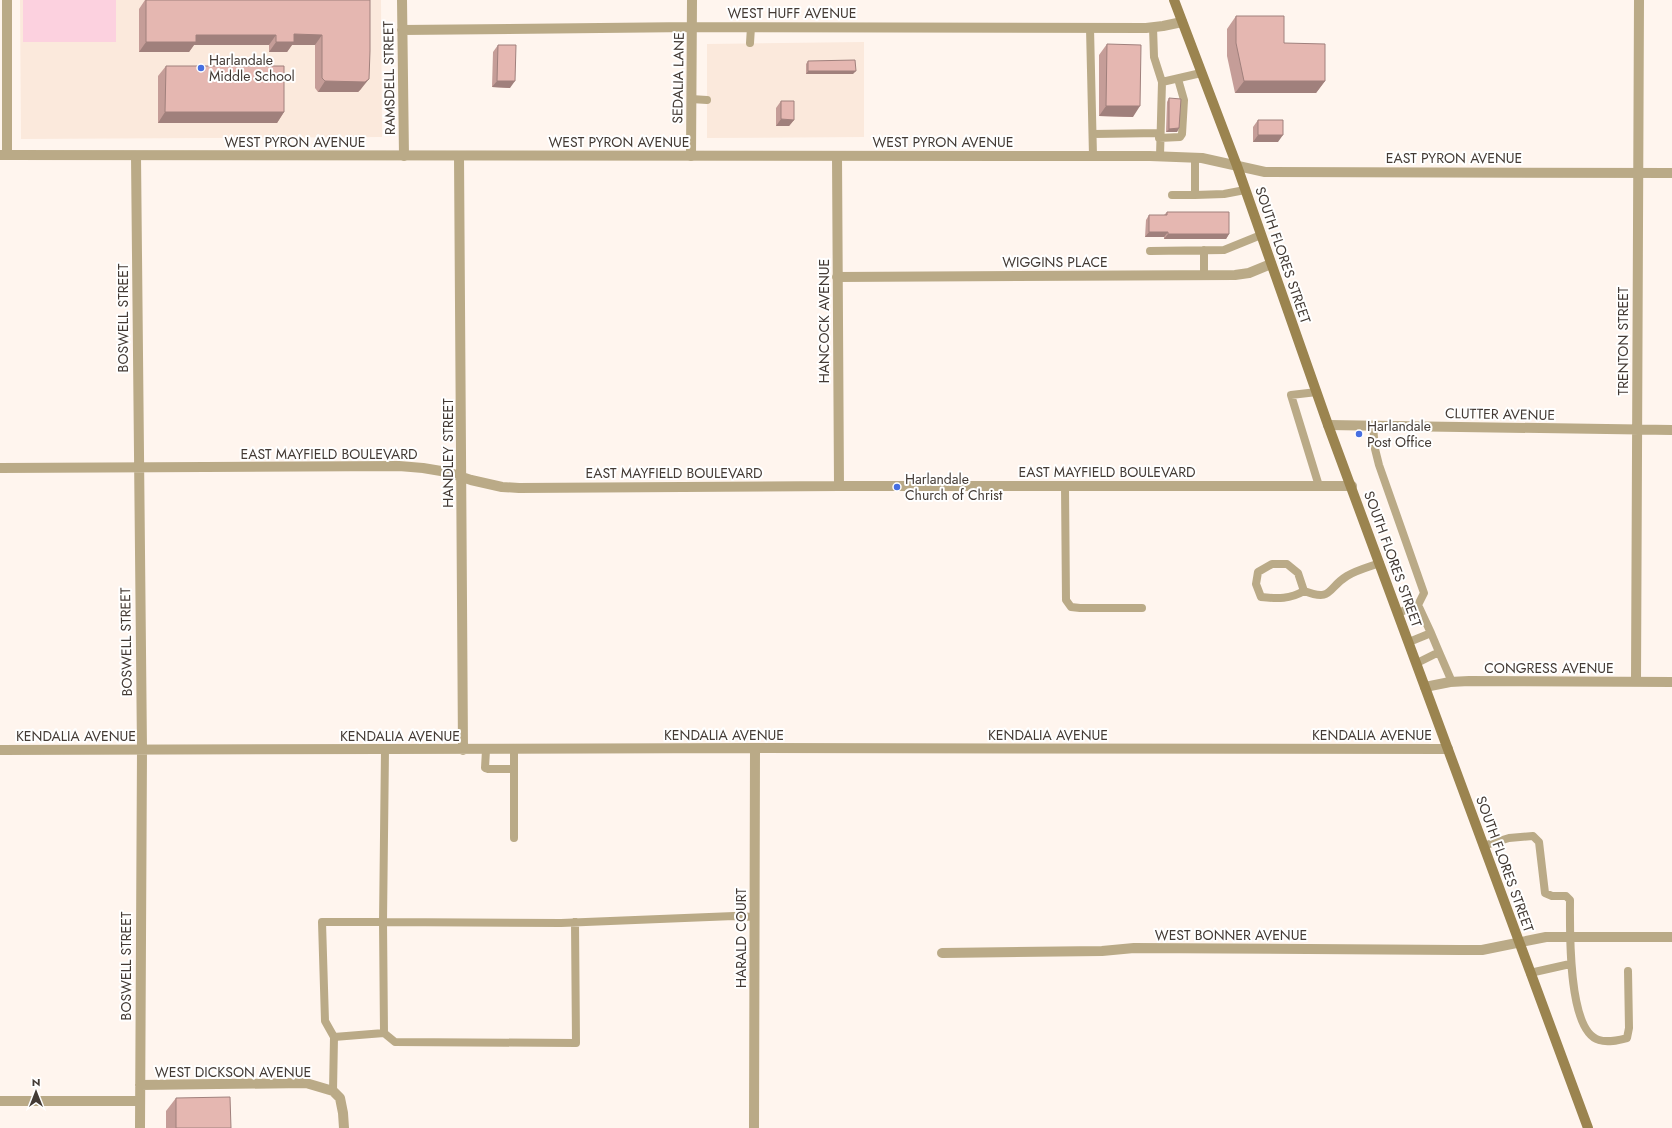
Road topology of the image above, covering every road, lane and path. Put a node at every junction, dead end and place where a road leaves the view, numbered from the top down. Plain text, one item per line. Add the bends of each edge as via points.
1 (7, 0) edge
2 (402, 0) edge
3 (692, 0) edge
4 (1174, 0) edge
5 (1639, 0) edge
6 (1182, 22) junction
7 (692, 27) junction
8 (751, 27) junction
9 (1153, 27) junction
10 (1090, 28) junction
11 (402, 30) junction
12 (750, 43) dead end
13 (1201, 73) junction
14 (1178, 79) junction
15 (1162, 82) junction
16 (691, 100) junction
17 (707, 100) dead end
18 (1092, 134) junction
19 (1160, 135) junction
20 (4, 156) edge
21 (136, 156) junction
22 (404, 156) junction
23 (459, 156) junction
24 (690, 156) junction
25 (837, 156) junction
26 (1093, 156) junction
27 (1160, 156) junction
28 (1195, 158) junction
29 (1237, 166) junction
30 (1638, 173) junction
31 (1672, 173) edge
32 (1245, 190) junction
33 (1172, 195) dead end
34 (1195, 195) junction
35 (1261, 235) junction
36 (1150, 250) dead end
37 (1204, 250) junction
38 (1271, 264) junction
39 (1204, 276) junction
40 (837, 277) junction
41 (1317, 392) junction
42 (1328, 425) junction
43 (1373, 426) junction
44 (1636, 430) junction
45 (1672, 430) edge
46 (0, 468) edge
47 (138, 468) junction
48 (463, 478) junction
49 (839, 486) junction
50 (1065, 486) junction
51 (1319, 486) junction
52 (1352, 486) junction
53 (1380, 563) junction
54 (1304, 591) junction
55 (1418, 604) junction
56 (1142, 608) dead end
57 (1398, 613) junction
58 (1431, 633) junction
59 (1409, 642) junction
60 (1439, 652) junction
61 (1417, 663) junction
62 (1452, 682) junction
63 (1636, 682) junction
64 (1672, 682) edge
65 (1426, 687) junction
66 (755, 748) junction
67 (1448, 749) junction
68 (0, 750) edge
69 (142, 750) junction
70 (385, 750) junction
71 (463, 750) junction
72 (486, 750) junction
73 (514, 750) junction
74 (514, 769) junction
75 (514, 838) dead end
76 (1483, 846) junction
77 (755, 917) junction
78 (383, 922) junction
79 (575, 922) junction
80 (1570, 937) junction
81 (1672, 937) edge
82 (1519, 942) junction
83 (942, 953) dead end
84 (1570, 964) junction
85 (1628, 970) dead end
86 (1530, 973) junction
87 (384, 1034) junction
88 (334, 1037) junction
89 (140, 1085) junction
90 (333, 1091) junction
91 (0, 1100) edge
92 (140, 1101) junction
93 (140, 1128) edge
94 (344, 1128) edge
95 (754, 1128) edge
96 (1588, 1128) edge

1 - 20 street
2 - 11 street, RAMSDELL STREET
3 - 7 street, SEDALIA LANE
4 - 6 main road, SOUTH FLORES STREET
5 - 30 street, TRENTON STREET
6 - 9 street, WEST HUFF AVENUE
6 - 13 main road, SOUTH FLORES STREET
7 - 8 street, WEST HUFF AVENUE
7 - 11 street, WEST HUFF AVENUE
7 - 16 street, SEDALIA LANE
8 - 10 street, WEST HUFF AVENUE
8 - 12 lane
9 - 10 street, WEST HUFF AVENUE
9 - 15 lane via 1154,57
10 - 18 lane
11 - 22 street, RAMSDELL STREET
13 - 14 lane
13 - 29 main road, SOUTH FLORES STREET
14 - 15 lane
14 - 19 lane via 1184,100 1182,134 1180,137
15 - 19 lane
16 - 17 lane
16 - 24 street, SEDALIA LANE
18 - 19 lane
18 - 26 lane
19 - 27 lane
20 - 21 street, WEST PYRON AVENUE
21 - 22 street, WEST PYRON AVENUE
21 - 47 street, BOSWELL STREET
22 - 23 street, WEST PYRON AVENUE
23 - 24 street, WEST PYRON AVENUE
23 - 48 street, HANDLEY STREET
24 - 25 street, WEST PYRON AVENUE
25 - 26 street, WEST PYRON AVENUE
25 - 40 street, HANCOCK AVENUE
26 - 27 street, WEST PYRON AVENUE
27 - 28 street, WEST PYRON AVENUE
28 - 29 street, WEST PYRON AVENUE
28 - 34 lane
29 - 30 street, EAST PYRON AVENUE via 1265,172
29 - 32 main road, SOUTH FLORES STREET
30 - 31 street, EAST PYRON AVENUE
30 - 44 street, TRENTON STREET
32 - 34 lane
32 - 35 main road, SOUTH FLORES STREET
33 - 34 lane
35 - 37 lane via 1224,250
35 - 38 main road, SOUTH FLORES STREET
36 - 37 lane
37 - 39 lane
38 - 39 street, WIGGINS PLACE via 1249,273
38 - 41 main road, SOUTH FLORES STREET
39 - 40 street, WIGGINS PLACE
40 - 49 street, HANCOCK AVENUE
41 - 42 main road, SOUTH FLORES STREET
41 - 51 lane via 1290,395
42 - 43 street, CLUTTER AVENUE
42 - 52 main road, SOUTH FLORES STREET
43 - 44 street, CLUTTER AVENUE
43 - 55 lane via 1379,465 1424,594
44 - 45 street, CLUTTER AVENUE
44 - 63 street, TRENTON STREET
46 - 47 street, EAST MAYFIELD BOULEVARD
47 - 48 street, EAST MAYFIELD BOULEVARD via 399,466 447,472
47 - 69 street, BOSWELL STREET
48 - 49 street, EAST MAYFIELD BOULEVARD via 502,487 519,488
48 - 71 street, HANDLEY STREET
49 - 50 street, EAST MAYFIELD BOULEVARD
50 - 51 street, EAST MAYFIELD BOULEVARD
50 - 56 lane via 1066,600 1071,607 1080,608
51 - 52 street, EAST MAYFIELD BOULEVARD
52 - 53 main road, SOUTH FLORES STREET
53 - 54 lane via 1347,576 1328,594 1317,596
53 - 57 main road, SOUTH FLORES STREET
54 - 54 lane via 1298,573 1287,564 1272,564 1258,572 1256,584 1261,597 1293,597
55 - 57 lane
55 - 58 lane
57 - 59 main road, SOUTH FLORES STREET
58 - 59 lane
58 - 60 lane
59 - 61 main road, SOUTH FLORES STREET
60 - 61 lane
60 - 62 lane
61 - 65 main road, SOUTH FLORES STREET
62 - 63 street, CONGRESS AVENUE
62 - 65 street, CONGRESS AVENUE
63 - 64 street, CONGRESS AVENUE
65 - 67 main road, SOUTH FLORES STREET
66 - 67 street, KENDALIA AVENUE
66 - 73 street, KENDALIA AVENUE
66 - 77 street, HARALD COURT
67 - 76 main road, SOUTH FLORES STREET
68 - 69 street, KENDALIA AVENUE
69 - 70 street, KENDALIA AVENUE
69 - 89 street, BOSWELL STREET
70 - 71 street, KENDALIA AVENUE
70 - 78 lane
71 - 72 street, KENDALIA AVENUE
72 - 73 street, KENDALIA AVENUE
72 - 74 lane via 485,768
73 - 74 lane
74 - 75 lane
76 - 80 lane via 1509,838 1533,836 1539,842 1546,893 1552,896 1566,896 1570,900
76 - 82 main road, SOUTH FLORES STREET
77 - 79 lane
77 - 95 street, HARALD COURT
78 - 79 lane
78 - 87 lane
78 - 88 lane via 322,922 325,1021
79 - 87 lane via 576,1043 395,1042
80 - 81 street, WEST BONNER AVENUE
80 - 82 street, WEST BONNER AVENUE via 1546,937
80 - 84 lane
82 - 83 street, WEST BONNER AVENUE via 1482,950 1134,948
82 - 86 main road, SOUTH FLORES STREET
84 - 85 lane via 1577,1003 1584,1023 1590,1035 1599,1040 1617,1041 1627,1038
84 - 86 lane
86 - 96 main road, SOUTH FLORES STREET
87 - 88 lane
88 - 90 lane
89 - 90 street, WEST DICKSON AVENUE via 306,1083
89 - 92 street, BOSWELL STREET
90 - 94 street via 340,1098
91 - 92 street
92 - 93 street, BOSWELL STREET

